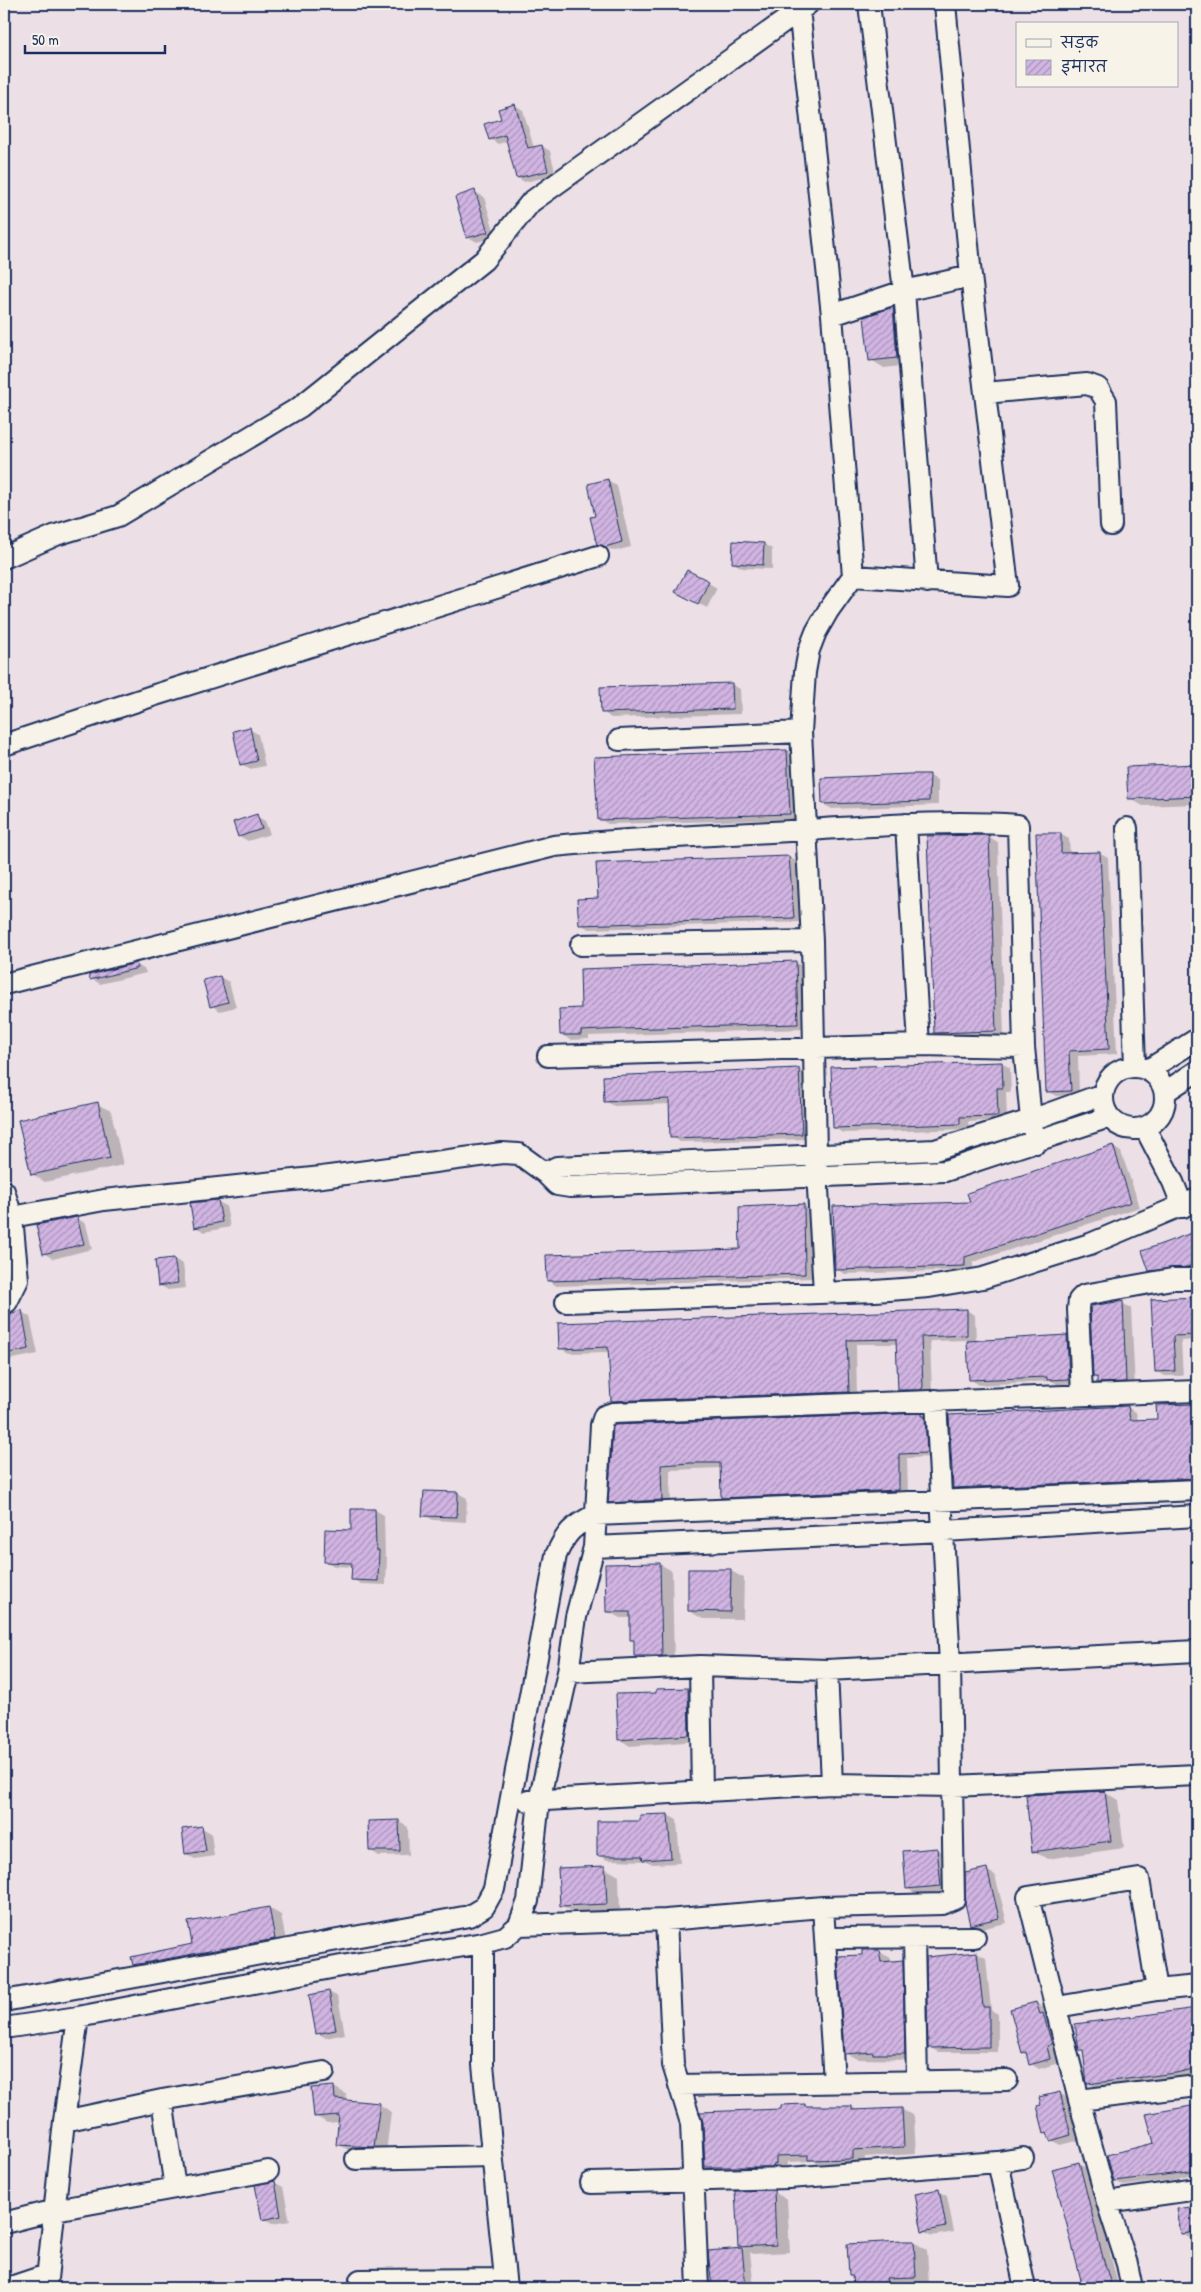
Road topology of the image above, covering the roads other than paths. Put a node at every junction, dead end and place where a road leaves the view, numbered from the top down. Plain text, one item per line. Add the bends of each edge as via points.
1 (869, 4) edge
2 (945, 4) edge
3 (803, 6) edge
4 (971, 276) junction
5 (904, 291) junction
6 (832, 315) junction
7 (985, 393) junction
8 (1111, 525) dead end
9 (598, 556) dead end
10 (4, 558) edge
11 (853, 576) junction
12 (927, 582) junction
13 (801, 732) junction
14 (619, 740) dead end
15 (4, 745) edge
16 (906, 824) junction
17 (1127, 828) dead end
18 (806, 830) junction
19 (812, 941) junction
20 (581, 944) dead end
21 (4, 984) edge
22 (1197, 1039) edge
23 (919, 1045) junction
24 (1024, 1047) junction
25 (814, 1048) junction
26 (548, 1056) dead end
27 (1141, 1068) junction
28 (1197, 1071) edge
29 (1165, 1092) junction
30 (1103, 1094) junction
31 (1109, 1117) junction
32 (1031, 1120) junction
33 (1145, 1128) junction
34 (1036, 1143) junction
35 (816, 1155) junction
36 (545, 1173) junction
37 (817, 1178) junction
38 (4, 1192) edge
39 (1190, 1203) edge
40 (12, 1217) junction
41 (1197, 1279) edge
42 (824, 1292) junction
43 (566, 1302) dead end
44 (4, 1304) edge
45 (1197, 1391) edge
46 (1082, 1394) junction
47 (936, 1400) junction
48 (1197, 1490) edge
49 (941, 1501) junction
50 (595, 1515) junction
51 (1197, 1516) edge
52 (944, 1532) junction
53 (594, 1547) junction
54 (1197, 1650) edge
55 (950, 1664) junction
56 (700, 1666) junction
57 (827, 1670) junction
58 (568, 1672) junction
59 (1197, 1775) edge
60 (832, 1784) junction
61 (953, 1786) junction
62 (702, 1792) junction
63 (511, 1800) junction
64 (539, 1801) junction
65 (823, 1907) junction
66 (666, 1920) junction
67 (519, 1925) junction
68 (974, 1937) dead end
69 (825, 1938) junction
70 (914, 1938) junction
71 (483, 1943) junction
72 (1197, 1986) edge
73 (1157, 1990) junction
74 (4, 2000) edge
75 (1057, 2007) junction
76 (78, 2017) junction
77 (4, 2028) edge
78 (324, 2072) dead end
79 (1007, 2080) dead end
80 (917, 2081) junction
81 (834, 2082) junction
82 (679, 2084) junction
83 (1197, 2086) edge
84 (162, 2100) junction
85 (1079, 2100) junction
86 (64, 2121) junction
87 (492, 2156) junction
88 (1023, 2158) dead end
89 (356, 2159) dead end
90 (998, 2162) junction
91 (268, 2171) dead end
92 (693, 2181) junction
93 (590, 2183) dead end
94 (175, 2188) junction
95 (1197, 2189) edge
96 (1107, 2202) junction
97 (55, 2210) junction
98 (4, 2223) edge
99 (360, 2280) dead end
100 (46, 2282) edge
101 (408, 2284) edge
102 (506, 2284) edge
103 (8, 2288) edge
104 (698, 2288) edge
105 (1025, 2288) edge
106 (1132, 2288) edge

1 - 5 street
2 - 4 street
3 - 6 street
3 - 10 street via 532,202 484,260 300,406 118,516 56,535
4 - 5 street
4 - 7 street
5 - 6 street
5 - 12 street
6 - 11 street
7 - 8 street via 1087,384 1098,388 1106,401
7 - 12 street via 1008,586
9 - 15 street via 155,694
11 - 12 street
11 - 13 street via 828,611 809,650
13 - 14 street
13 - 18 street
16 - 18 street
16 - 23 street
16 - 24 street via 1018,825
17 - 27 street
18 - 19 street
18 - 21 street via 554,846
19 - 20 street
19 - 25 street
22 - 27 street
23 - 24 street
23 - 25 street
24 - 32 street
25 - 26 street
25 - 35 street
27 - 29 street via 1159,1078
27 - 30 street via 1124,1068 1114,1074
28 - 29 street
29 - 33 street via 1164,1106 1157,1119
30 - 31 street
30 - 32 street
31 - 33 street via 1126,1129
31 - 34 street
32 - 34 street
32 - 35 street via 935,1150
33 - 39 street via 1173,1182
34 - 37 street via 945,1171
35 - 36 street via 557,1167
35 - 37 street
36 - 37 street via 557,1185 589,1188
36 - 40 street via 519,1154 502,1153 322,1177 104,1200
37 - 42 street
38 - 40 street
39 - 42 street via 1090,1244 983,1278 929,1287
40 - 44 street via 18,1280
41 - 46 street via 1172,1280 1084,1295 1079,1300 1078,1309
42 - 43 street
45 - 46 street
46 - 47 street
47 - 49 street
47 - 50 street via 613,1413 604,1416
48 - 49 street
49 - 50 street
49 - 52 street
50 - 53 street
50 - 63 street via 565,1535 556,1555
51 - 52 street
52 - 53 street
52 - 55 street
53 - 58 street via 576,1617
54 - 55 street
55 - 57 street
55 - 61 street
56 - 57 street
56 - 58 street
56 - 62 street
57 - 60 street
58 - 64 street
59 - 61 street
60 - 61 street
60 - 62 street
61 - 65 street via 954,1899 942,1904
62 - 64 street
63 - 64 street
63 - 74 street via 494,1889 484,1907 468,1916
64 - 67 street via 528,1900
65 - 66 street
65 - 69 street
66 - 67 street
66 - 82 street via 673,2065
67 - 71 street via 506,1937
68 - 70 street
69 - 70 street
69 - 81 street
70 - 80 street
71 - 76 street via 341,1966
71 - 87 street via 483,2065
72 - 73 street
73 - 75 street
73 - 75 street via 1139,1879 1028,1897
75 - 85 street
76 - 77 street
76 - 86 street
78 - 84 street
79 - 80 street
80 - 81 street
81 - 82 street
82 - 92 street via 691,2123
83 - 85 street
84 - 86 street
84 - 94 street
85 - 96 street
86 - 97 street
87 - 89 street
87 - 102 street
88 - 90 street
90 - 92 street via 789,2178
90 - 105 street
91 - 94 street
92 - 93 street
92 - 104 street
94 - 97 street
95 - 96 street
96 - 106 street
97 - 98 street
97 - 100 street
99 - 101 street
100 - 103 street
101 - 102 street

